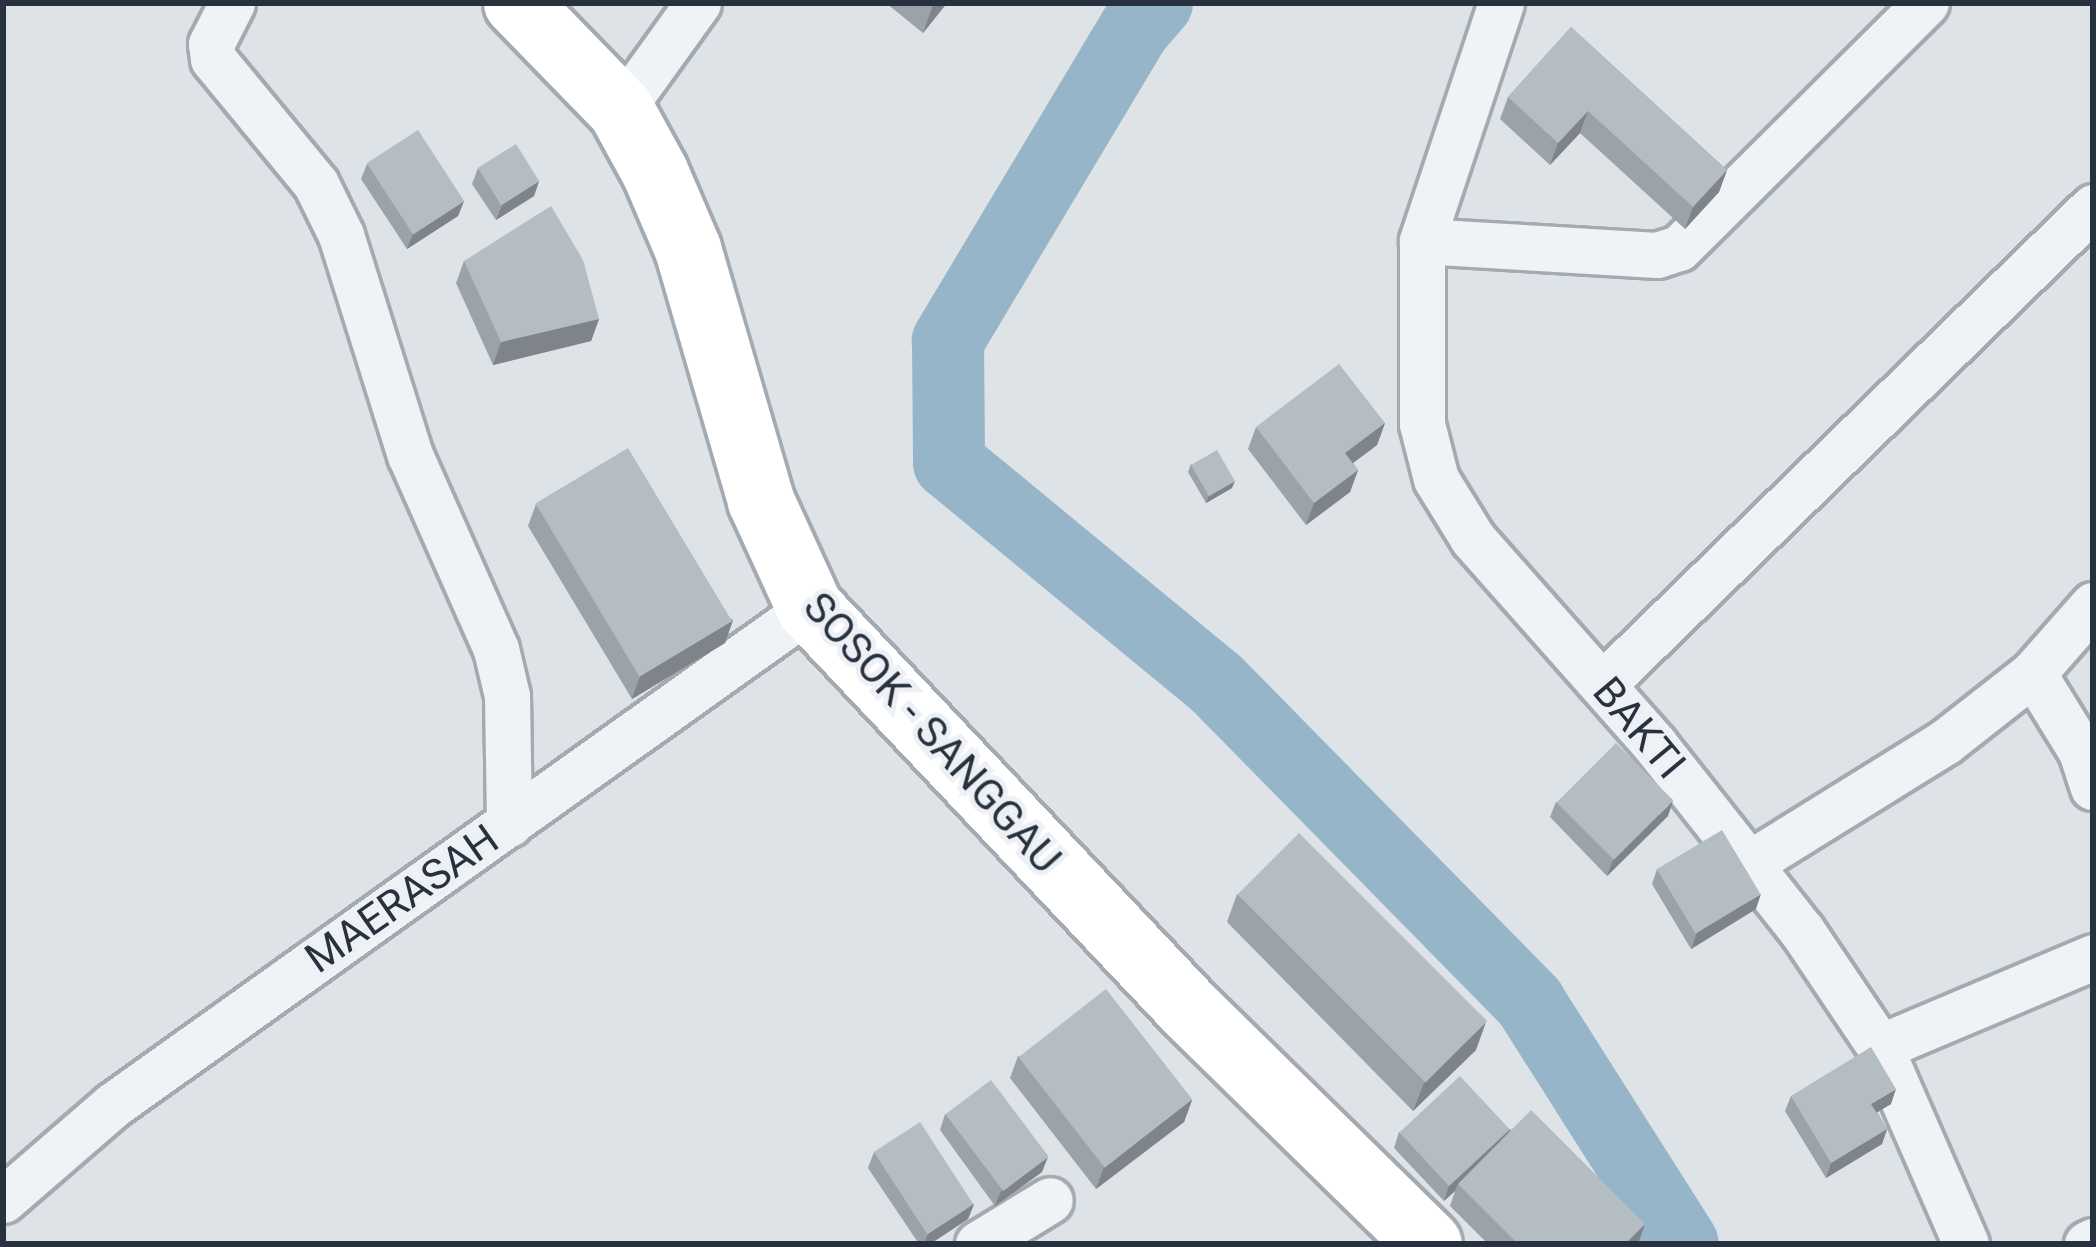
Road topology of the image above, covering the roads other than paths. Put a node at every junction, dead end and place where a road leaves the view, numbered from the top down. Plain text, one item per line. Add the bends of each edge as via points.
1 (232, 3) edge
2 (518, 3) edge
3 (698, 3) edge
4 (1501, 3) edge
5 (1926, 3) edge
6 (621, 110) junction
7 (2093, 207) edge
8 (1421, 241) junction
9 (2093, 605) edge
10 (810, 608) junction
11 (2033, 673) junction
12 (1603, 684) junction
13 (2093, 787) edge
14 (509, 824) junction
15 (1750, 862) junction
16 (2093, 957) edge
17 (1880, 1047) junction
18 (3, 1200) edge
19 (1050, 1200) dead end
20 (978, 1244) edge
21 (1429, 1244) edge
22 (1966, 1244) edge

1 - 14 street via 211,44 213,59 316,184 341,235 410,454 496,649 507,696
2 - 6 highway, SOSOK - SANGGAU
3 - 6 street
4 - 8 street, BAKTI
5 - 8 street via 1679,248 1657,255
6 - 10 highway, SOSOK - SANGGAU via 688,250 761,501
7 - 12 street
8 - 12 street, BAKTI via 1423,424 1436,479 1473,539
9 - 11 street
10 - 14 street, MAERASAH
10 - 21 highway, SOSOK - SANGGAU via 1190,1010
11 - 13 street via 2081,751
11 - 15 street via 1945,742
12 - 15 street, BAKTI
14 - 18 street, MAERASAH via 113,1105
15 - 17 street, BAKTI
16 - 17 street
17 - 22 street, BAKTI
19 - 20 street

